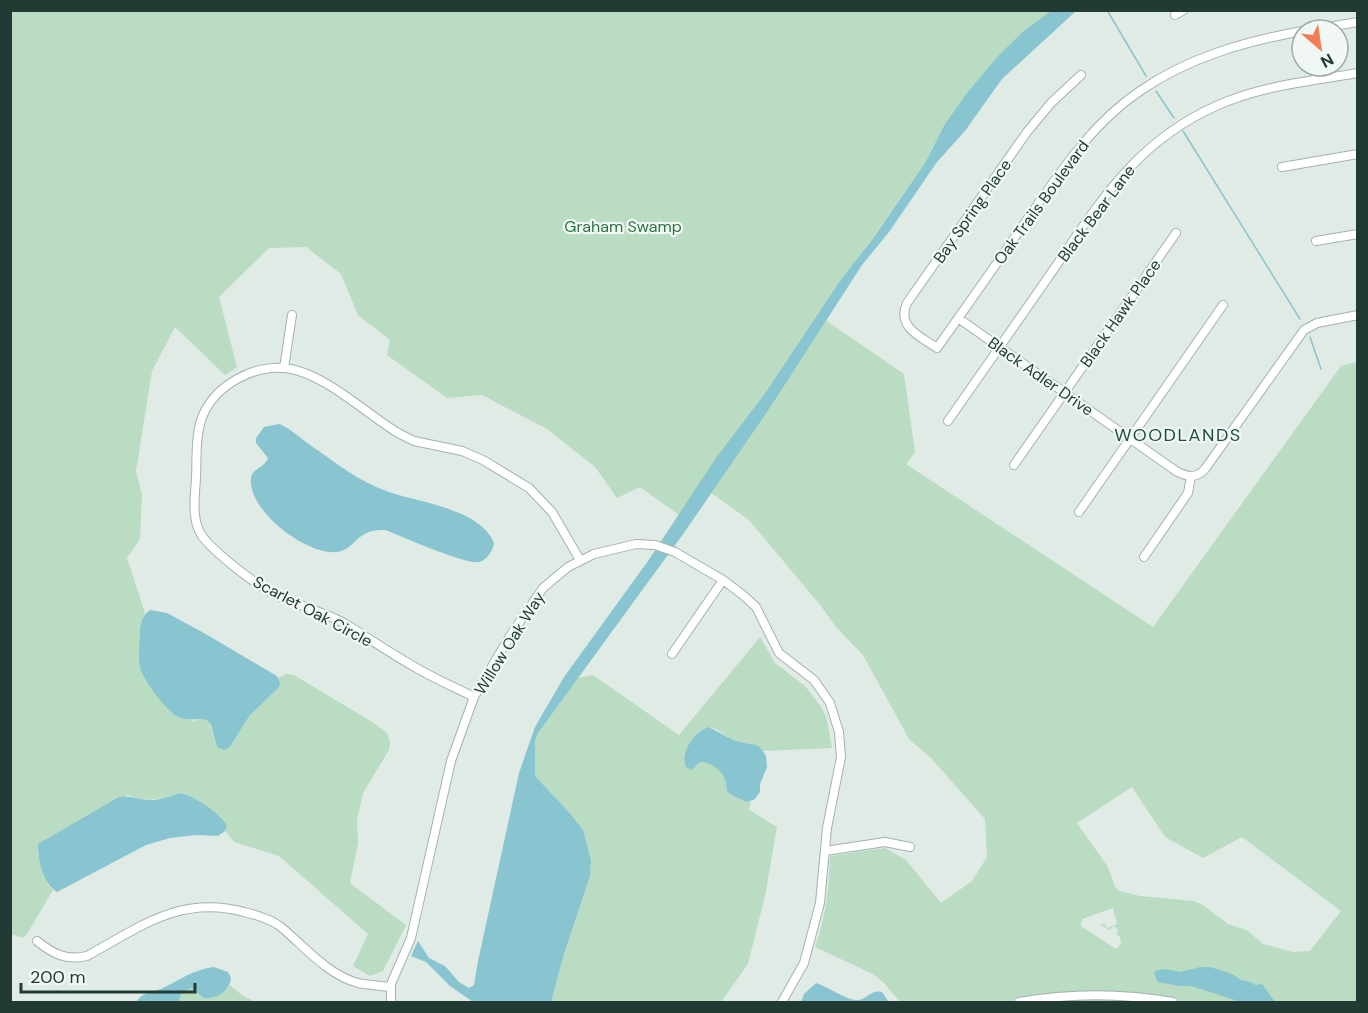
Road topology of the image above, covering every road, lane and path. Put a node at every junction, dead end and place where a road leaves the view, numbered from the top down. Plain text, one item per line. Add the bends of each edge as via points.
1 (1184, 10) edge
2 (1175, 15) dead end
3 (1290, 34) edge
4 (1358, 73) edge
5 (1081, 75) dead end
6 (1358, 154) edge
7 (1282, 167) dead end
8 (1176, 233) dead end
9 (1358, 234) edge
10 (1316, 242) dead end
11 (1223, 305) dead end
12 (292, 315) dead end
13 (1358, 315) edge
14 (958, 318) junction
15 (999, 347) junction
16 (938, 348) joint
17 (284, 368) junction
18 (1065, 392) junction
19 (948, 421) dead end
20 (1130, 438) junction
21 (1014, 465) dead end
22 (1191, 476) junction
23 (1079, 512) dead end
24 (1144, 557) dead end
25 (580, 560) junction
26 (723, 580) junction
27 (672, 654) dead end
28 (474, 698) junction
29 (910, 846) dead end
30 (825, 851) junction
31 (37, 942) dead end
32 (390, 987) junction
33 (391, 1002) edge
34 (782, 1002) edge
35 (1019, 1002) edge
36 (1173, 1002) edge

1 - 2 street
3 - 14 street, Oak Trails Boulevard via 1210,54 1161,78 1120,107 1071,158
4 - 15 street, Black Bear Lane via 1244,95 1208,110 1165,136 1130,166 1107,193
5 - 16 street, Bay Spring Place via 1027,132 907,303 907,326
6 - 7 street
8 - 18 street, Black Hawk Place
9 - 10 street
11 - 20 street
12 - 17 street
13 - 22 street via 1317,323 1304,330 1205,469
14 - 15 street, Black Adler Drive
14 - 16 street, Oak Trails Boulevard
15 - 18 street, Black Adler Drive
15 - 19 street, Black Bear Lane
17 - 25 street, Scarlet Oak Circle via 318,379 414,441 462,451 522,483 552,512
17 - 28 street, Scarlet Oak Circle via 258,370 235,380 218,394 204,414 198,440 194,504 201,534 259,586 343,623 412,666
18 - 20 street, Black Adler Drive
18 - 21 street, Black Hawk Place
20 - 22 street, Black Adler Drive via 1176,471
20 - 23 street
22 - 24 street via 1188,493
25 - 26 street, Willow Oak Way via 626,545 655,545
25 - 28 street, Willow Oak Way via 556,576 533,600
26 - 27 street
26 - 30 street, Willow Oak Way via 756,607 779,653 814,680 830,703 839,732 841,757
28 - 32 street, Willow Oak Way via 451,761 411,938
29 - 30 street via 885,842
30 - 34 street, Willow Oak Way via 820,903 808,952
31 - 32 street via 56,954 78,958 158,917 207,906 255,915 279,925 329,969 358,982
32 - 33 street, Willow Oak Way
35 - 36 street via 1082,996

